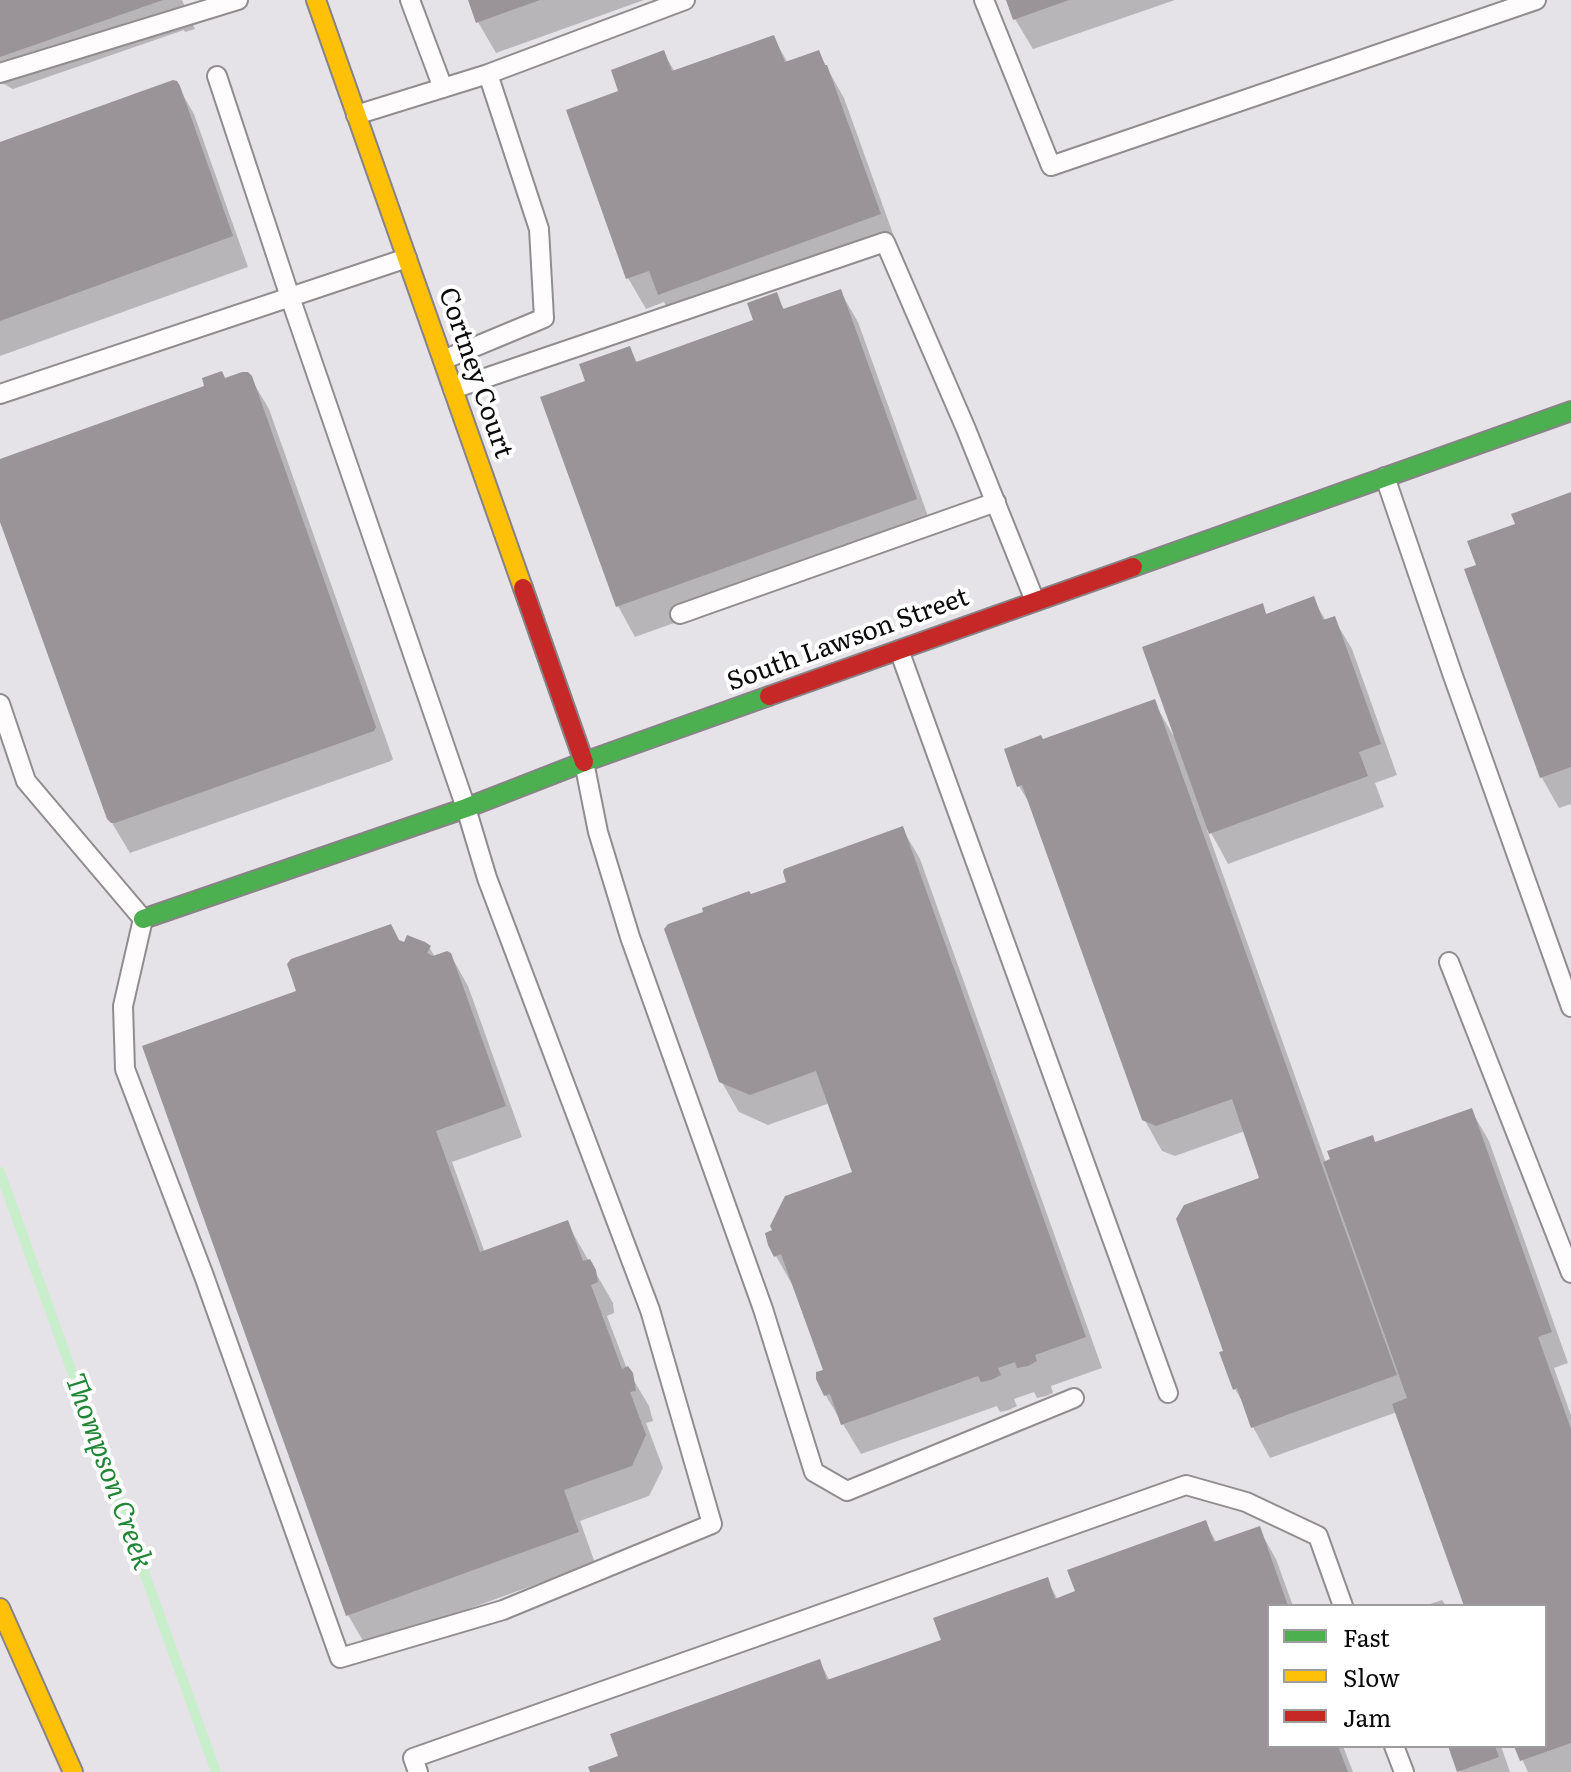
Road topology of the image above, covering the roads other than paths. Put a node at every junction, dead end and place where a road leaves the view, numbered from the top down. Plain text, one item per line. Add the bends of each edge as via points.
1 (238, 0) edge
2 (316, 0) edge
3 (410, 0) edge
4 (685, 0) edge
5 (984, 0) edge
6 (1536, 0) edge
7 (0, 73) edge
8 (488, 74) junction
9 (217, 76) dead end
10 (443, 88) junction
11 (356, 115) junction
12 (407, 258) junction
13 (290, 297) junction
14 (443, 360) junction
15 (453, 389) junction
16 (0, 394) edge
17 (1571, 411) edge
18 (1385, 477) junction
19 (996, 502) junction
20 (1035, 601) junction
21 (680, 614) dead end
22 (899, 650) junction
23 (0, 704) edge
24 (584, 762) junction
25 (466, 808) junction
26 (143, 919) junction
27 (1449, 962) dead end
28 (1571, 1007) edge
29 (1571, 1273) edge
30 (1168, 1393) dead end
31 (1074, 1398) dead end
32 (1342, 1604) edge
33 (0, 1608) edge
34 (22, 1656) junction
35 (0, 1664) edge
36 (1395, 1748) edge
37 (73, 1772) edge
38 (418, 1772) edge
39 (1404, 1772) edge

1 - 7 lane
2 - 11 street, Cortney Court
3 - 10 lane
4 - 8 lane
5 - 6 lane via 1051,166
8 - 10 lane
8 - 14 lane via 539,229 544,318
9 - 13 lane
10 - 11 lane
11 - 12 street, Cortney Court
12 - 13 lane
12 - 14 street, Cortney Court
13 - 16 lane
13 - 25 lane
14 - 15 street, Cortney Court
15 - 19 lane via 885,242
15 - 24 street, Cortney Court
17 - 18 street, South Lawson Street
18 - 20 street, South Lawson Street
18 - 28 lane
19 - 20 lane
19 - 21 lane
20 - 22 street, South Lawson Street
22 - 24 street, South Lawson Street
22 - 30 lane
23 - 26 lane via 26,781
24 - 25 street, South Lawson Street
24 - 31 lane via 598,832 630,937 763,1309 814,1472 847,1491
25 - 26 street, South Lawson Street
25 - 26 lane via 492,892 650,1310 712,1524 503,1610 340,1658 125,1069 123,1006
27 - 29 lane
32 - 38 lane via 1318,1536 1246,1502 1186,1485 413,1758
33 - 34 street
34 - 35 lane
34 - 37 street
36 - 39 lane

